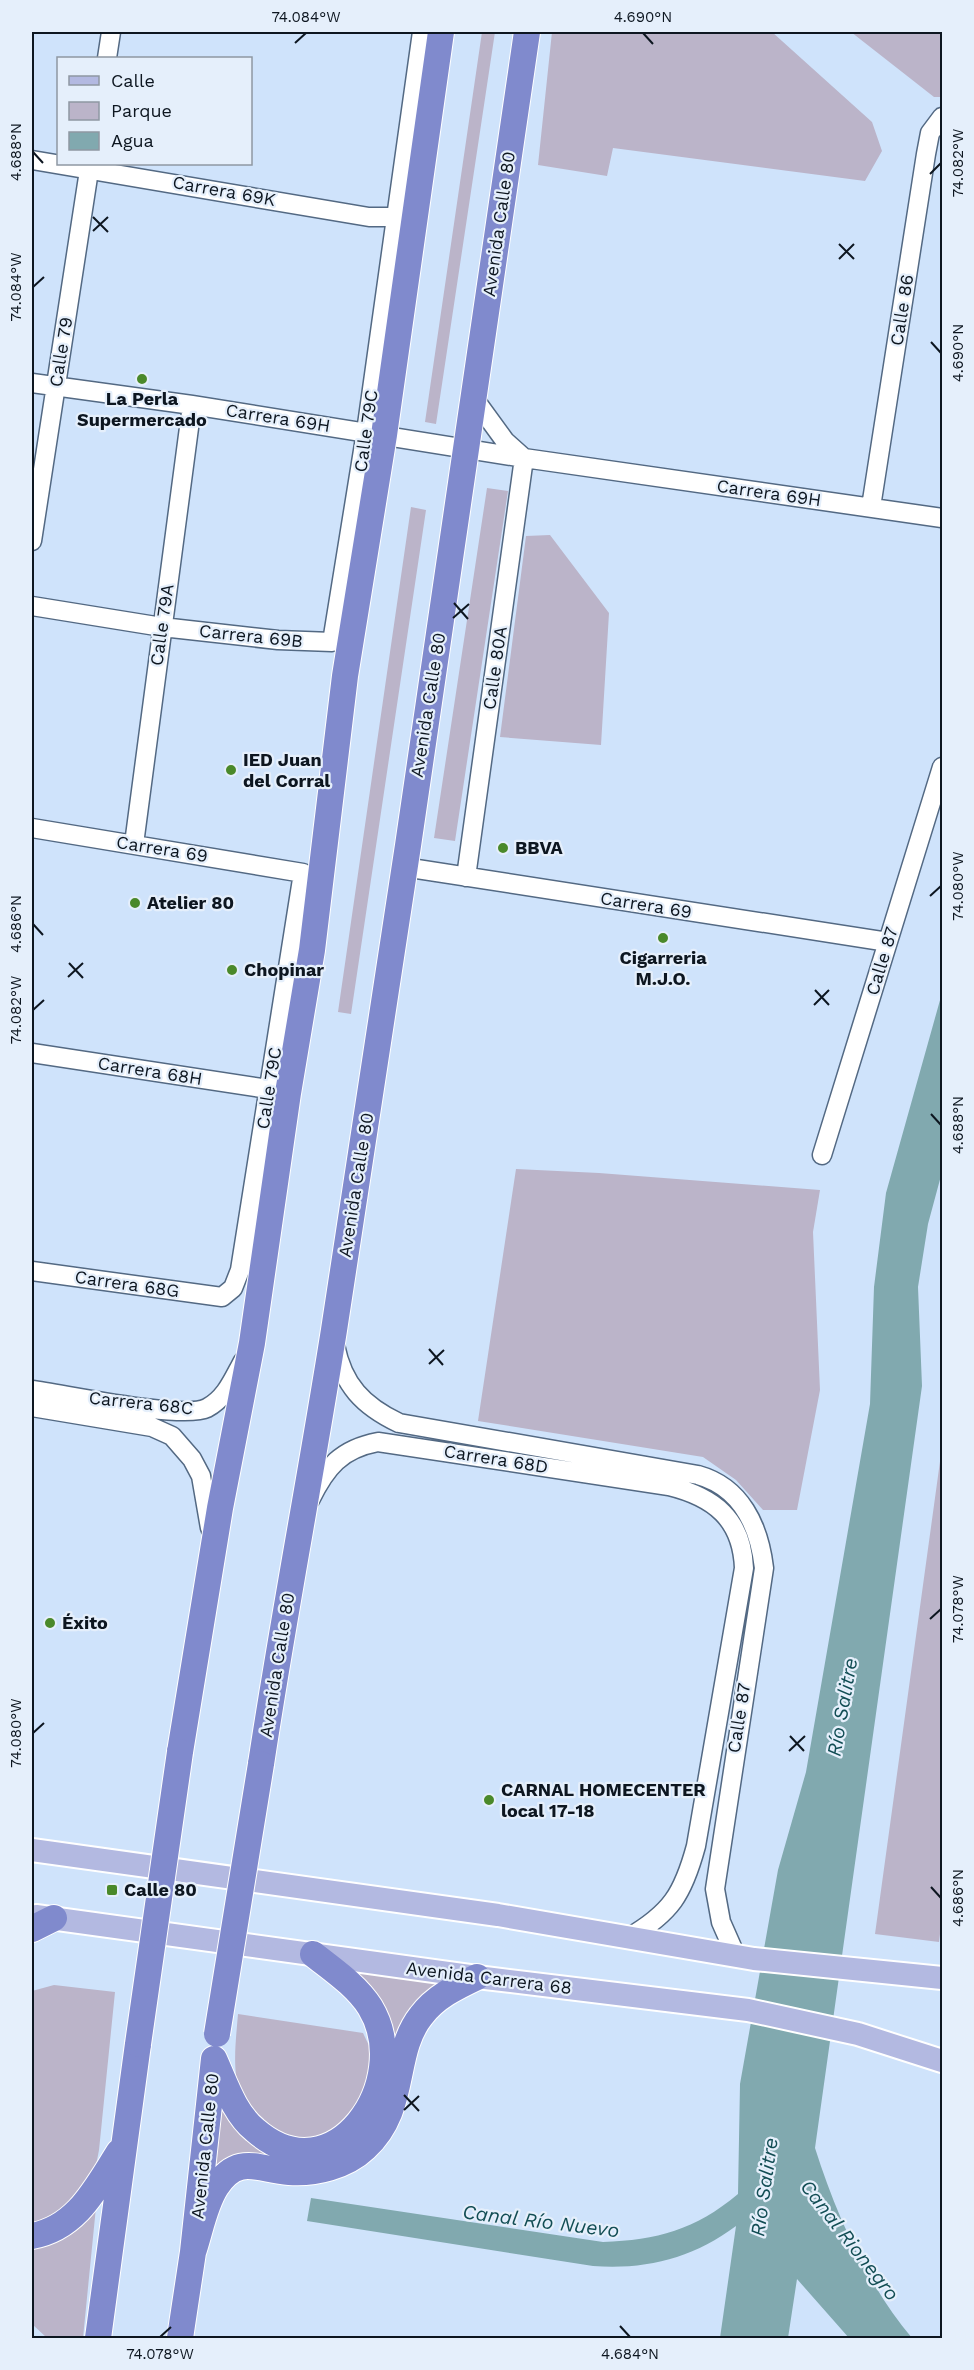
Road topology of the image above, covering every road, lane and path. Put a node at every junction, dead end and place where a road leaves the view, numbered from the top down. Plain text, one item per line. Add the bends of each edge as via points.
1 (111, 32) edge
2 (422, 32) edge
3 (441, 32) edge
4 (527, 32) edge
5 (107, 57) edge
6 (942, 117) edge
7 (32, 160) edge
8 (57, 163) edge
9 (90, 166) edge
10 (406, 212) junction
11 (32, 382) edge
12 (56, 386) junction
13 (473, 397) junction
14 (192, 405) junction
15 (375, 433) junction
16 (466, 448) junction
17 (524, 458) junction
18 (871, 507) junction
19 (942, 518) edge
20 (32, 541) edge
21 (32, 606) edge
22 (162, 627) junction
23 (329, 642) joint
24 (942, 767) edge
25 (32, 828) edge
26 (134, 844) junction
27 (404, 867) junction
28 (303, 873) junction
29 (466, 877) junction
30 (321, 892) junction
31 (888, 942) junction
32 (32, 1053) edge
33 (268, 1089) junction
34 (822, 1155) dead end
35 (266, 1177) junction
36 (32, 1271) edge
37 (222, 1297) joint
38 (333, 1333) junction
39 (252, 1343) junction
40 (32, 1389) edge
41 (32, 1407) edge
42 (125, 1413) junction
43 (726, 1488) joint
44 (726, 1515) joint
45 (300, 1524) junction
46 (213, 1551) junction
47 (32, 1850) edge
48 (39, 1921) edge
49 (628, 1938) junction
50 (313, 1954) junction
51 (745, 1957) junction
52 (477, 1977) junction
53 (942, 1978) edge
54 (214, 2059) junction
55 (942, 2061) edge
56 (123, 2144) junction
57 (32, 2236) edge
58 (193, 2252) junction
59 (98, 2338) edge
60 (180, 2338) edge

1 - 5 street
2 - 10 street
3 - 10 highway
4 - 13 highway, Avenida Calle 80
6 - 18 street, Calle 86 via 930,133 926,154
7 - 8 street, Carrera 69K
9 - 10 street, Carrera 69K via 369,217
9 - 12 street, Calle 79
10 - 15 highway
11 - 12 street, Carrera 69H
12 - 14 street, Carrera 69H
12 - 20 street, Calle 79
13 - 16 highway, Avenida Calle 80
13 - 17 street via 494,428
14 - 15 street, Carrera 69H
14 - 22 street, Calle 79A
15 - 16 street, Carrera 69H
15 - 23 street, Calle 79C via 335,632
15 - 30 highway
16 - 17 street, Carrera 69H
16 - 27 highway, Avenida Calle 80
17 - 18 street, Carrera 69H
17 - 29 street, Calle 80A
18 - 19 street, Carrera 69H
21 - 22 street, Carrera 69B
22 - 23 street, Carrera 69B
22 - 26 street, Calle 79A
24 - 31 street, Calle 87
25 - 26 street, Carrera 69
26 - 28 street, Carrera 69
27 - 29 street, Carrera 69
27 - 38 highway, Avenida Calle 80
28 - 30 street
28 - 33 street, Calle 79C
29 - 31 street, Carrera 69
30 - 35 highway
31 - 34 street, Calle 87
32 - 33 street, Carrera 68H
33 - 35 street, Calle 79C
35 - 37 street, Calle 79C via 240,1270 233,1288
35 - 39 highway
36 - 37 street, Carrera 68G
38 - 43 street, Carrera 68D via 337,1356 351,1389 363,1403 399,1424 698,1475
38 - 45 highway, Avenida Calle 80
39 - 42 street, Carrera 68C via 227,1390 206,1408
39 - 46 highway
40 - 42 street, Carrera 68C
41 - 42 street, Carrera 68C
42 - 46 street, Carrera 68C via 172,1436 192,1459 206,1494
43 - 51 street, Calle 87 via 751,1518 764,1568 715,1889 721,1922
44 - 45 street, Carrera 68D via 708,1499 669,1486 378,1442 344,1452 328,1469
44 - 49 street, Calle 87 via 739,1536 744,1568 696,1846 688,1876 670,1908
45 - 54 highway, Avenida Calle 80, bridge
46 - 56 highway, bridge
47 - 49 main road via 498,1915
48 - 50 main road, Avenida Carrera 68
49 - 51 main road
50 - 52 main road, Avenida Carrera 68
50 - 54 highway via 359,1992 380,2029 381,2072 376,2097 351,2134 319,2148 299,2151 275,2145 244,2118
51 - 53 main road
52 - 55 main road, Avenida Carrera 68 via 748,2010 858,2034
52 - 58 highway via 443,1995 419,2018 406,2048 393,2105 382,2128 365,2148 348,2161 322,2170 289,2172 252,2164 231,2172 210,2199
54 - 58 highway, Avenida Calle 80
56 - 57 highway via 82,2208 61,2227
56 - 59 highway
58 - 60 highway, Avenida Calle 80

